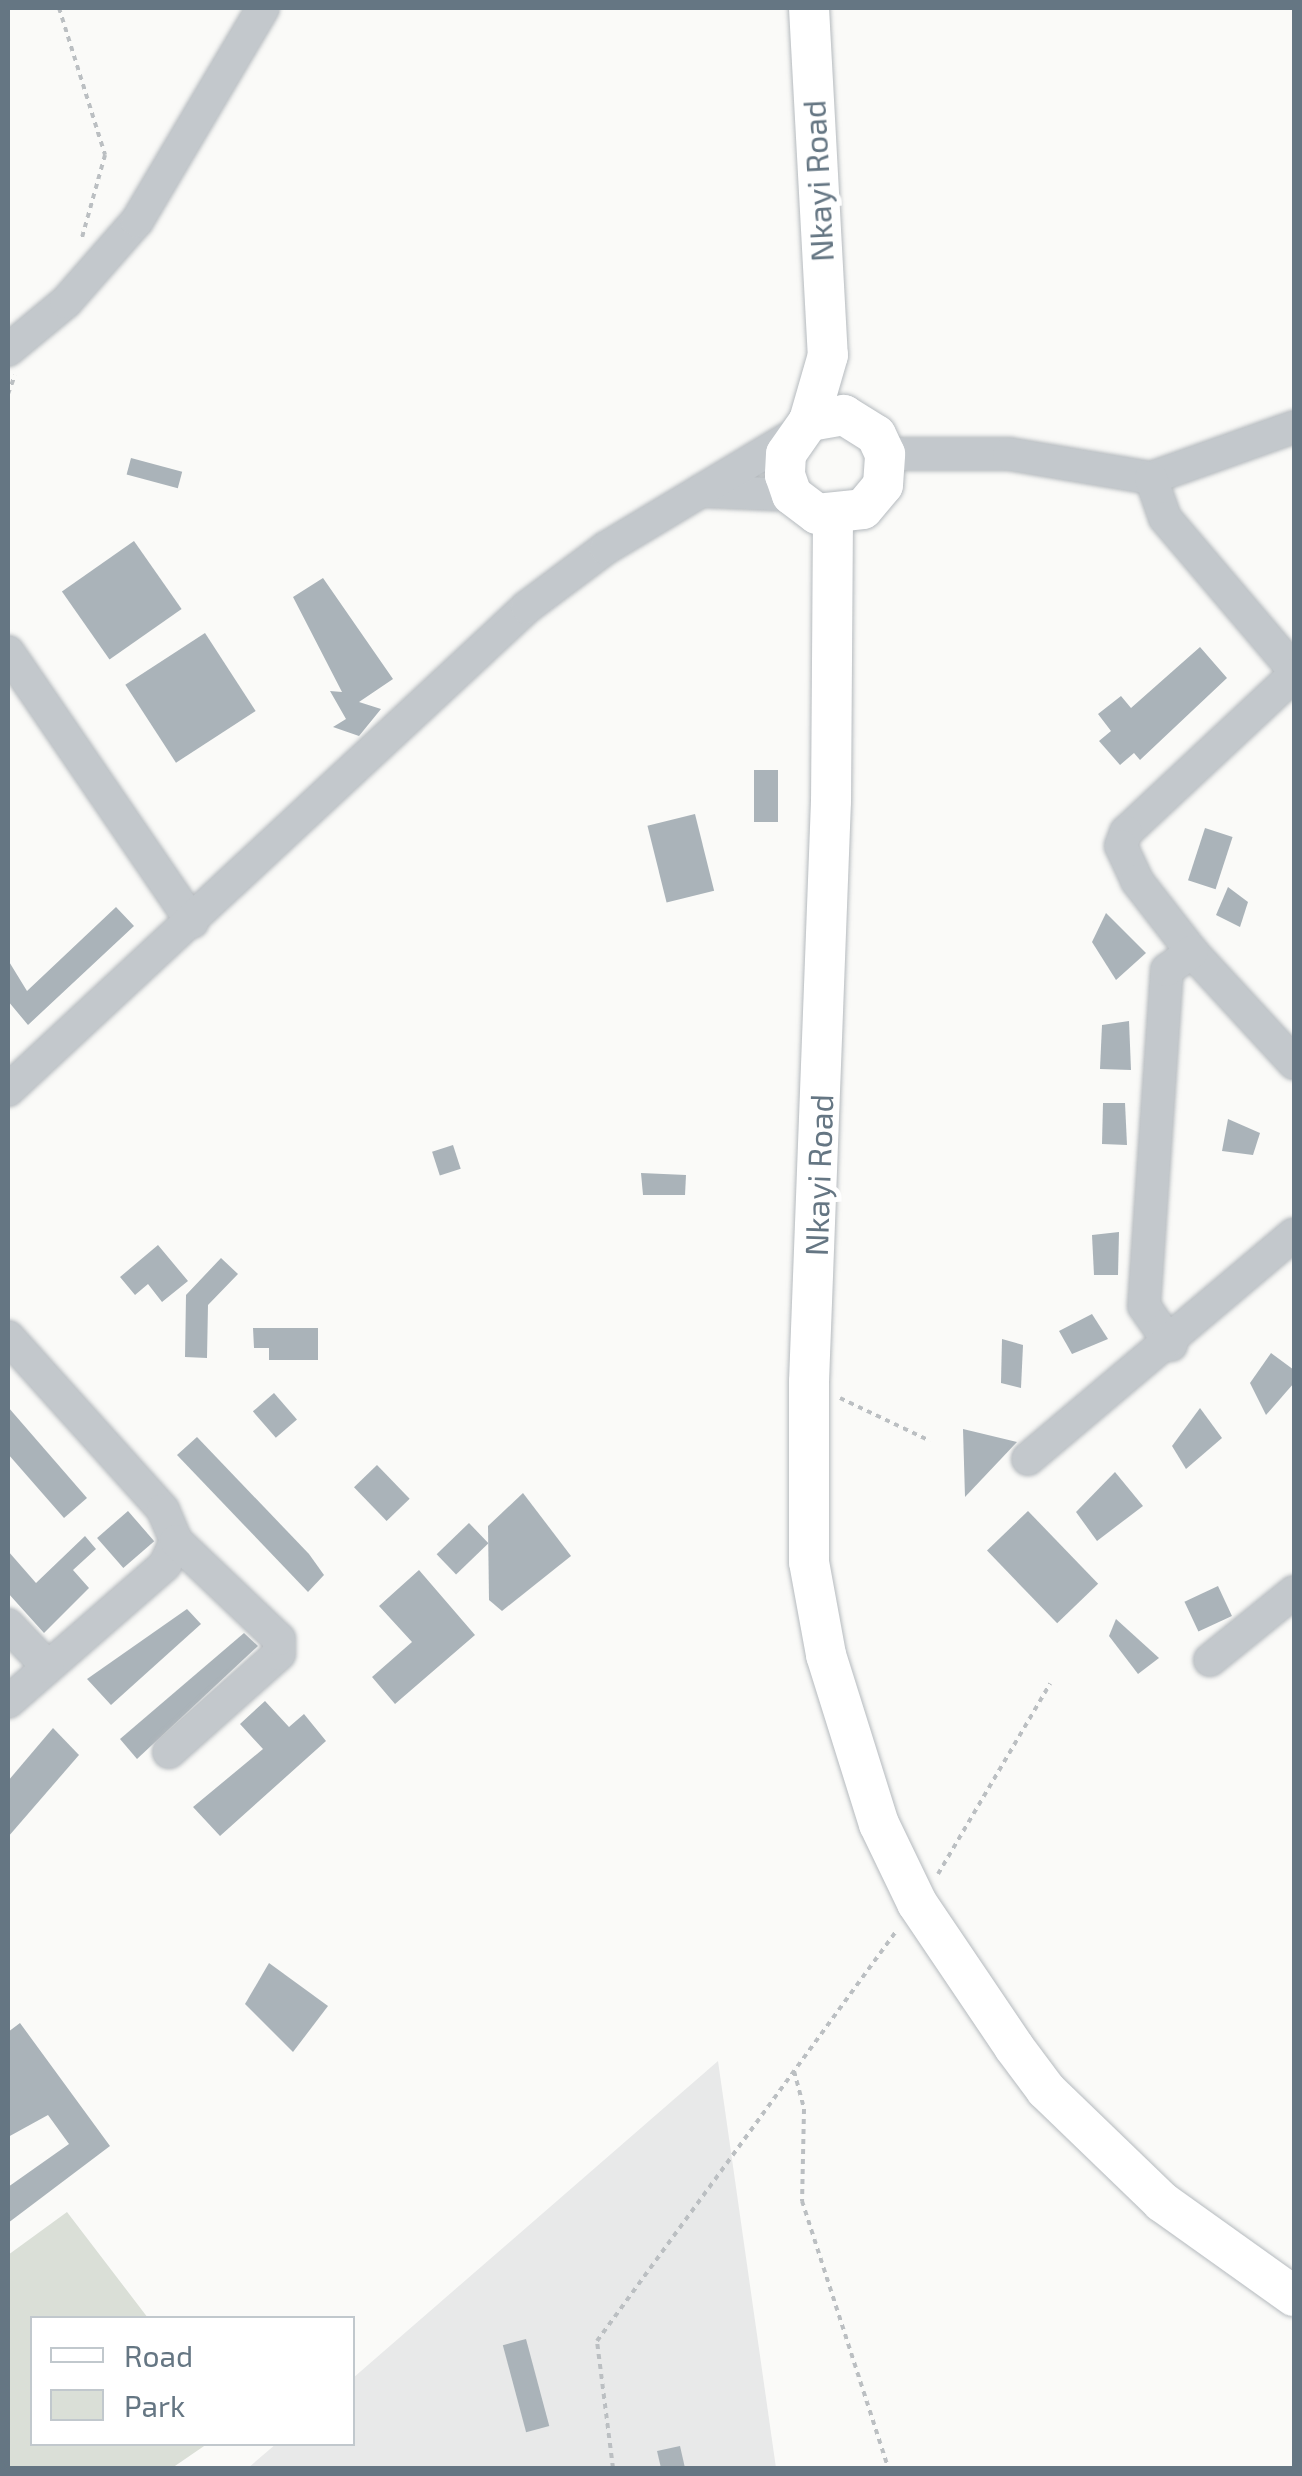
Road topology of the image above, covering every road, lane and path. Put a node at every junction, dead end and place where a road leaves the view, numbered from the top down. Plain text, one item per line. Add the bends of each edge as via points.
1 (59, 8) edge
2 (264, 8) edge
3 (808, 8) edge
4 (81, 284) junction
5 (8, 350) edge
6 (828, 355) junction
7 (860, 421) junction
8 (802, 428) junction
9 (1294, 428) edge
10 (885, 454) junction
11 (1151, 478) junction
12 (701, 491) junction
13 (792, 495) junction
14 (832, 517) junction
15 (8, 652) edge
16 (1294, 673) edge
17 (192, 922) junction
18 (1192, 952) junction
19 (1294, 1063) edge
20 (8, 1090) edge
21 (1294, 1234) edge
22 (8, 1337) edge
23 (1172, 1344) junction
24 (809, 1382) junction
25 (930, 1441) dead end
26 (1028, 1459) dead end
27 (176, 1541) junction
28 (1294, 1592) edge
29 (8, 1625) edge
30 (1210, 1660) dead end
31 (48, 1666) junction
32 (1050, 1684) dead end
33 (8, 1702) edge
34 (169, 1752) dead end
35 (917, 1903) junction
36 (794, 2071) junction
37 (1294, 2296) edge
38 (613, 2468) edge
39 (888, 2468) edge

1 - 4 path via 105,155 81,236
2 - 4 street via 137,222
3 - 6 main road, Nkayi Road
4 - 5 street
6 - 7 main road, Nkayi Road
6 - 8 main road, Nkayi Road
7 - 8 main road via 826,415
7 - 10 main road, Nkayi Road
8 - 12 street
8 - 13 main road, Nkayi Road via 785,475
9 - 11 street
10 - 11 street via 1009,454
10 - 14 main road via 883,485 863,510
11 - 16 street via 1165,518
12 - 13 street
12 - 17 street via 527,607
13 - 14 main road
14 - 24 main road, Nkayi Road via 830,820
15 - 17 street
16 - 18 street via 1126,832 1127,865
17 - 20 street
18 - 19 street
18 - 23 street via 1167,970 1144,1306
21 - 23 street
22 - 27 street via 163,1510
23 - 26 street
24 - 25 path
24 - 35 main road, Nkayi Road via 809,1562 826,1656 879,1824
27 - 31 street via 165,1564
27 - 34 street via 279,1638 278,1654
28 - 30 street
29 - 31 street
31 - 33 street
32 - 35 path
35 - 36 path
35 - 37 main road, Nkayi Road via 1046,2090 1162,2202
36 - 38 path via 597,2341
36 - 39 path via 804,2109 802,2201

